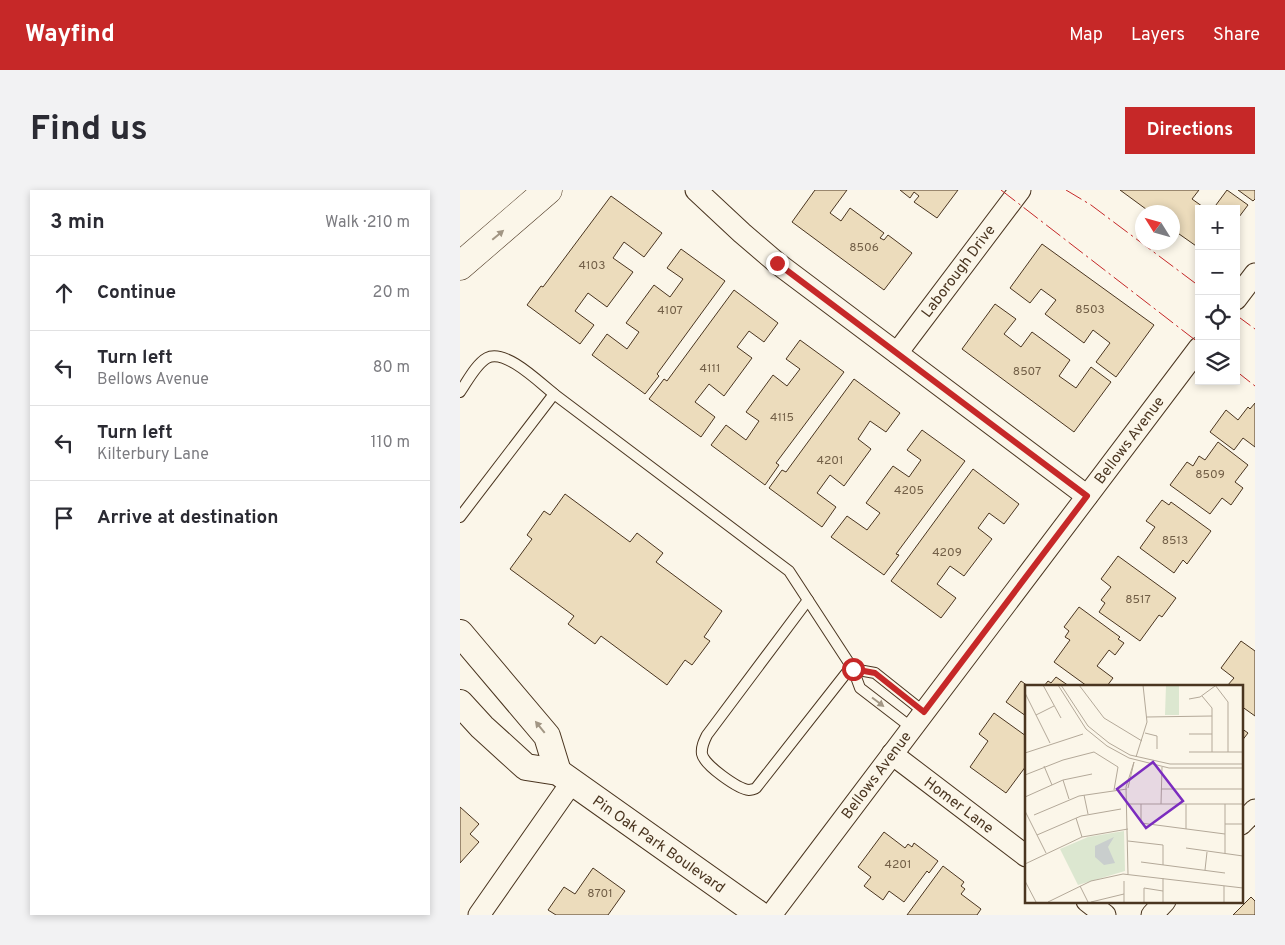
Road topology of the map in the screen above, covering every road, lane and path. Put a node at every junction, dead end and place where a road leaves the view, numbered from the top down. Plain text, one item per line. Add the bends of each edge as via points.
1 (548, 190) edge
2 (696, 190) edge
3 (1020, 190) edge
4 (460, 266) edge
5 (1255, 274) edge
6 (1239, 295) edge
7 (897, 353) junction
8 (1195, 353) edge
9 (460, 392) edge
10 (554, 394) junction
11 (1087, 496) junction
12 (460, 517) edge
13 (808, 600) junction
14 (460, 633) edge
15 (852, 668) junction
16 (460, 703) edge
17 (918, 720) junction
18 (892, 754) junction
19 (565, 777) junction
20 (1255, 810) edge
21 (1242, 823) edge
22 (1025, 855) edge
23 (1088, 902) edge
24 (1164, 902) edge
25 (479, 915) edge
26 (760, 915) edge
27 (771, 915) edge
28 (1105, 915) edge
29 (1152, 915) edge

4 -> 1 main road
2 - 7 street via 770,257
3 - 7 street, Laborough Drive
5 - 6 street
7 - 11 street
8 - 11 street, Bellows Avenue
9 - 10 lane via 481,363 496,356 507,358
10 - 12 lane
10 - 13 lane via 789,570
11 - 17 street, Bellows Avenue
13 - 15 lane
13 - 15 lane via 707,735 702,744 706,764 739,787 756,788
19 -> 14 street via 547,736
15 - 17 lane via 875,673
15 -> 17 lane via 860,688
16 - 19 street, Pin Oak Park Boulevard via 526,766
17 - 18 street, Bellows Avenue
18 - 22 street, Homer Lane
18 - 27 street, Bellows Avenue
19 - 25 street
19 - 26 street, Pin Oak Park Boulevard
20 - 21 street
23 - 28 street
24 - 29 street

